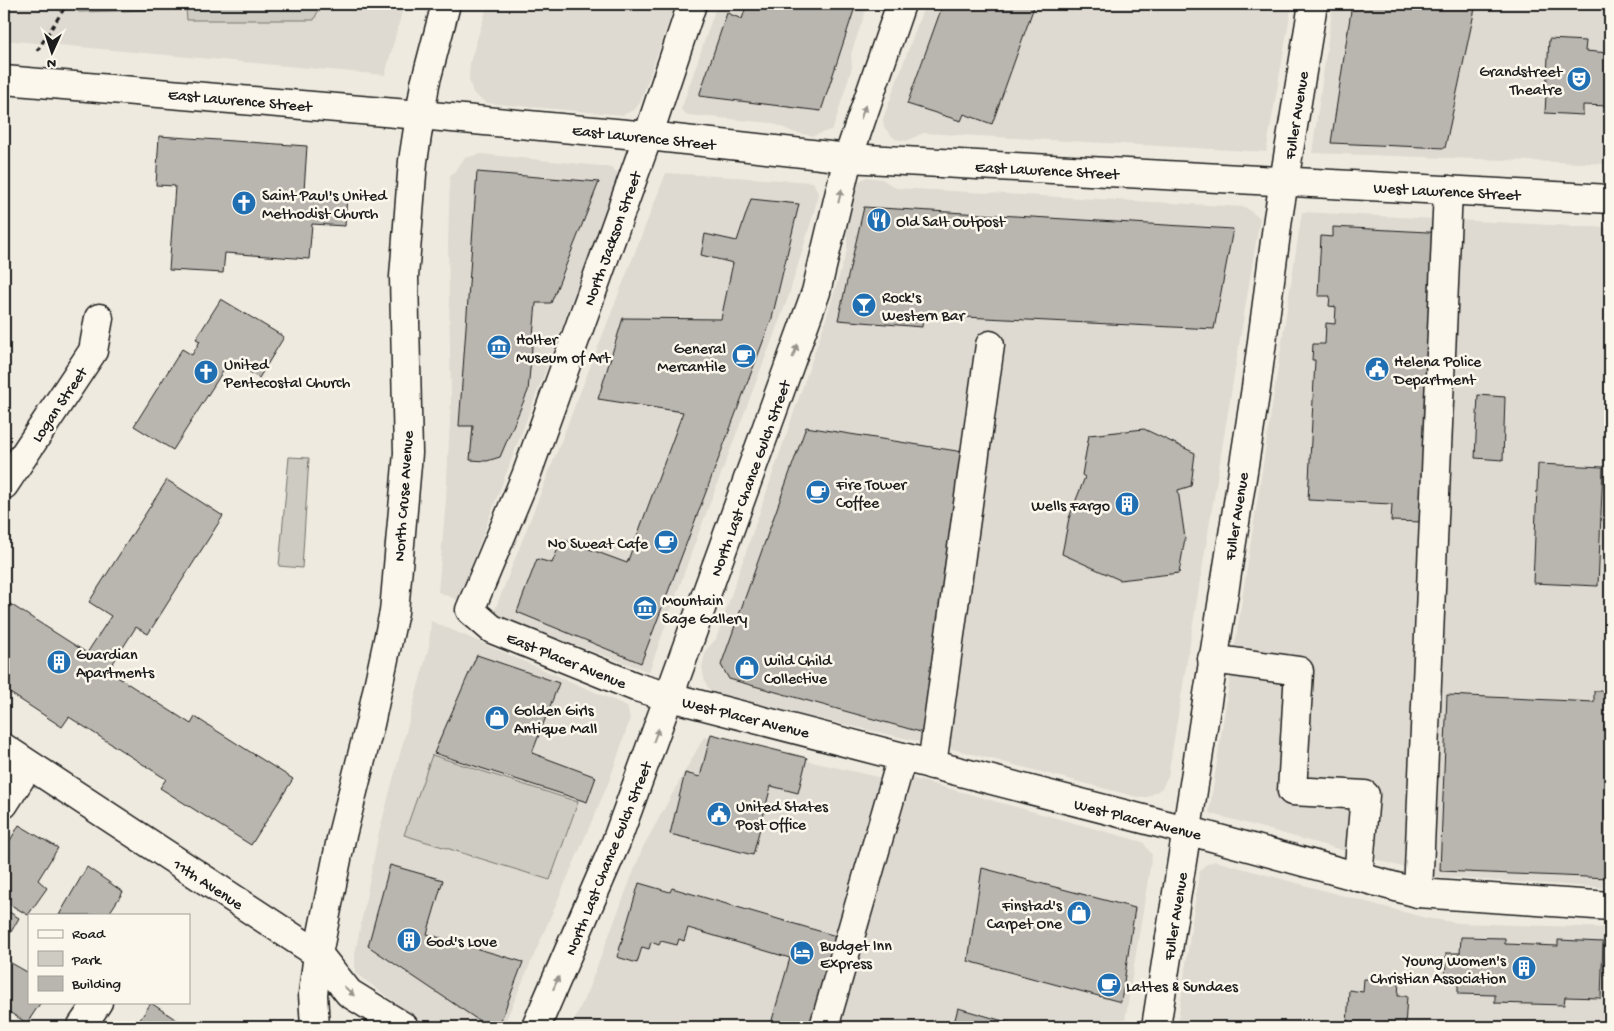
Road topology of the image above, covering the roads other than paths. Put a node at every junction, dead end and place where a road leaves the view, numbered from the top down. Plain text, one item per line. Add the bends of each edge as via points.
1 (446, 4) edge
2 (692, 4) edge
3 (900, 4) edge
4 (1312, 4) edge
5 (4, 80) edge
6 (420, 114) junction
7 (648, 136) junction
8 (848, 158) junction
9 (1284, 182) junction
10 (1448, 190) junction
11 (1610, 199) edge
12 (98, 318) dead end
13 (990, 345) dead end
14 (4, 485) edge
15 (470, 610) joint
16 (1212, 659) junction
17 (670, 697) junction
18 (4, 748) edge
19 (902, 757) junction
20 (29, 765) junction
21 (932, 765) junction
22 (4, 804) edge
23 (1186, 830) junction
24 (1358, 877) junction
25 (1418, 894) junction
26 (1610, 906) edge
27 (318, 954) junction
28 (97, 1004) edge
29 (81, 1027) edge
30 (315, 1027) edge
31 (404, 1027) edge
32 (536, 1027) edge
33 (824, 1027) edge
34 (1156, 1027) edge

1 - 6 street, North Cruse Avenue
2 - 7 street, North Jackson Street
8 -> 3 street, North Last Chance Gulch Street
4 - 9 street, Fuller Avenue
5 - 6 street, East Lawrence Street
6 - 7 street, East Lawrence Street
6 - 27 street, North Cruse Avenue via 404,277 408,453 394,612
7 - 8 street, East Lawrence Street
7 - 15 street, North Jackson Street via 526,476
8 - 9 street, East Lawrence Street
17 -> 8 street, North Last Chance Gulch Street via 816,292
9 - 10 street, West Lawrence Street
9 - 16 street, Fuller Avenue via 1256,388
10 - 11 street, West Lawrence Street
10 - 25 street
12 - 14 street, Logan Street via 93,351
13 - 21 street
15 - 17 street, East Placer Avenue via 492,629
16 - 23 street, Fuller Avenue
16 - 24 street via 1299,671 1292,791 1364,795
17 - 19 street, West Placer Avenue
32 -> 17 street, North Last Chance Gulch Street via 616,842
18 - 20 street, 11th Avenue
19 - 21 street, West Placer Avenue
19 - 33 street
20 - 22 street
20 - 27 street, 11th Avenue
21 - 23 street, West Placer Avenue
23 - 24 street, West Placer Avenue
23 - 34 street, Fuller Avenue
24 - 25 street, West Placer Avenue
25 - 26 street, West Placer Avenue
27 - 30 street, North Cruse Avenue via 313,994
27 -> 31 street, 11th Avenue via 349,993
28 - 29 street

